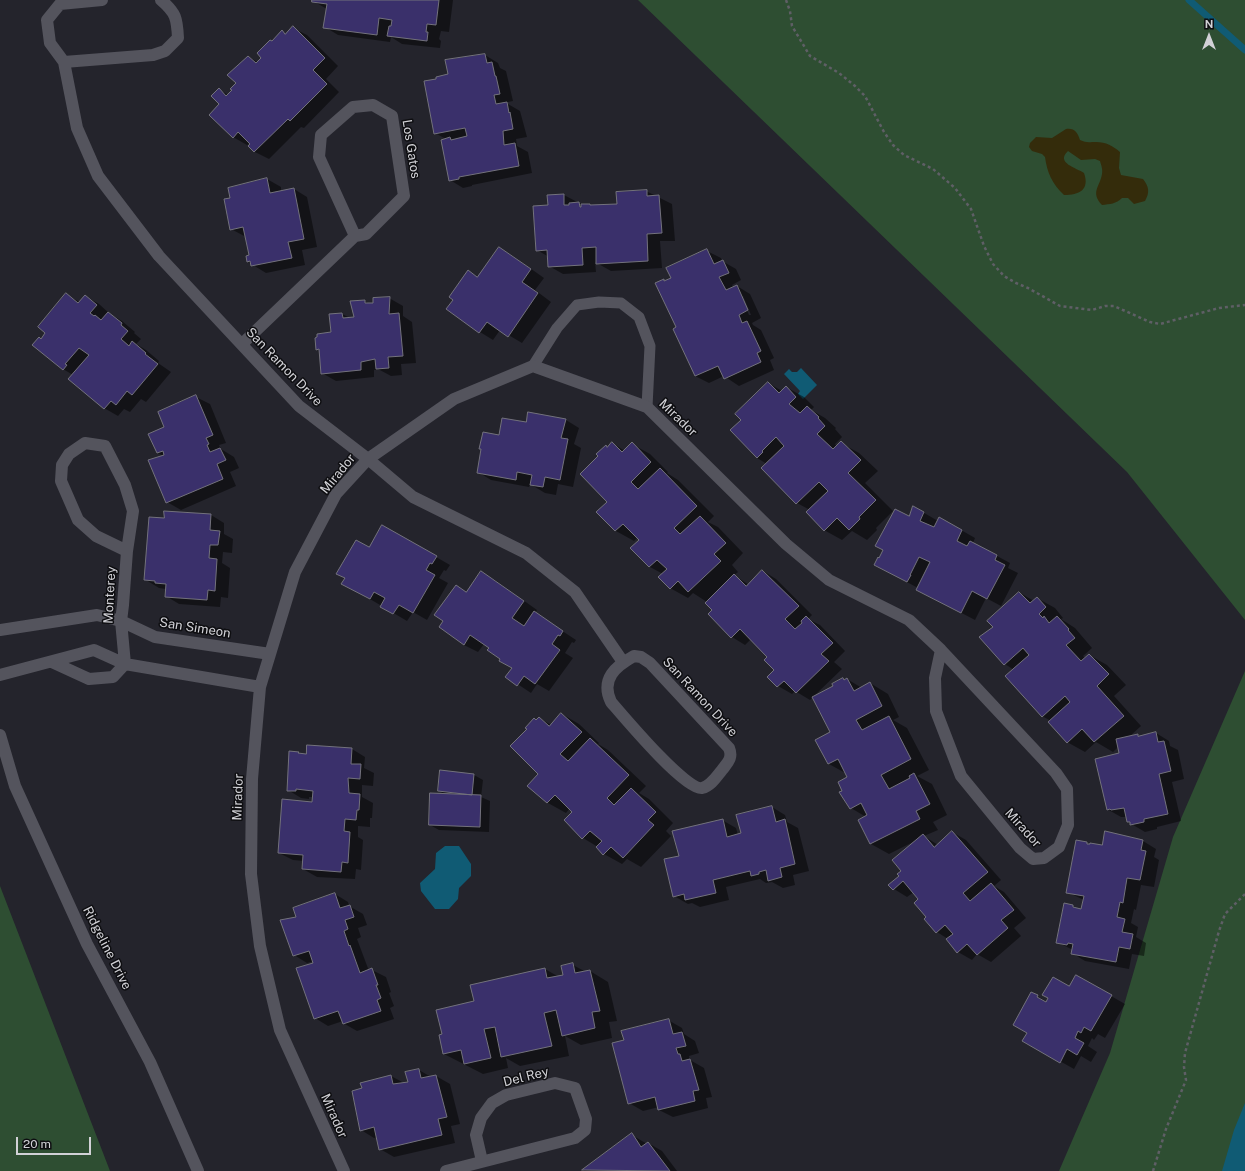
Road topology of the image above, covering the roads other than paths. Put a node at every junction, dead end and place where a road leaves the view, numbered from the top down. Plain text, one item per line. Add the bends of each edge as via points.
1 (102, 0) edge
2 (161, 0) edge
3 (64, 62) junction
4 (355, 236) junction
5 (242, 344) junction
6 (533, 366) junction
7 (647, 407) junction
8 (368, 459) junction
9 (127, 551) junction
10 (121, 621) junction
11 (0, 630) edge
12 (941, 650) junction
13 (270, 654) junction
14 (52, 662) junction
15 (623, 662) junction
16 (125, 664) junction
17 (0, 675) edge
18 (260, 687) junction
19 (0, 735) edge
20 (482, 1161) junction
21 (198, 1171) edge
22 (344, 1171) edge
23 (446, 1171) edge

1 - 3 street, San Ramon Drive via 60,4 47,20 50,43
2 - 3 street via 173,11 177,22 178,38 165,51
3 - 5 street, San Ramon Drive via 77,128 98,176 159,256
4 - 4 street, Los Gatos via 366,234 404,196 392,116 373,105 353,107 321,135 319,156
4 - 5 street, Los Gatos
5 - 8 street, San Ramon Drive via 299,406
6 - 7 street, Mirador
6 - 7 lane via 557,328 577,305 621,303 639,317 650,346
6 - 8 street, Mirador via 454,399
7 - 12 street, Mirador via 786,544 829,580 909,620
8 - 13 street, Mirador via 336,494 295,572
8 - 15 street, San Ramon Drive via 413,497 526,553 574,592
9 - 9 street, Monterey via 133,512 125,484 105,446 85,443 68,454 62,465 61,481 78,520 96,536
9 - 10 street, Monterey
10 - 11 street, San Simeon via 97,615
10 - 13 street, San Simeon via 155,637
10 - 16 street, Monterey
12 - 12 street, Mirador via 935,678 936,710 960,776 1020,848 1033,859 1044,858 1059,847 1068,825 1067,789 1056,773
13 - 18 street, Mirador
14 - 16 street via 94,650
14 - 16 street via 89,679 113,677
14 - 17 street
15 - 15 street, San Ramon Drive via 614,670 607,686 611,702 678,774 694,786 702,788 714,781 731,758 729,748 646,660 634,656
16 - 18 street
18 - 22 street, Mirador via 252,779 251,874 260,946 280,1030
19 - 21 street, Ridgeline Drive via 15,786 87,944 150,1062
20 - 20 street, Del Rey via 574,1138 585,1130 586,1119 575,1088 555,1083 506,1094 492,1103 480,1118 476,1135
20 - 23 street, Del Rey

